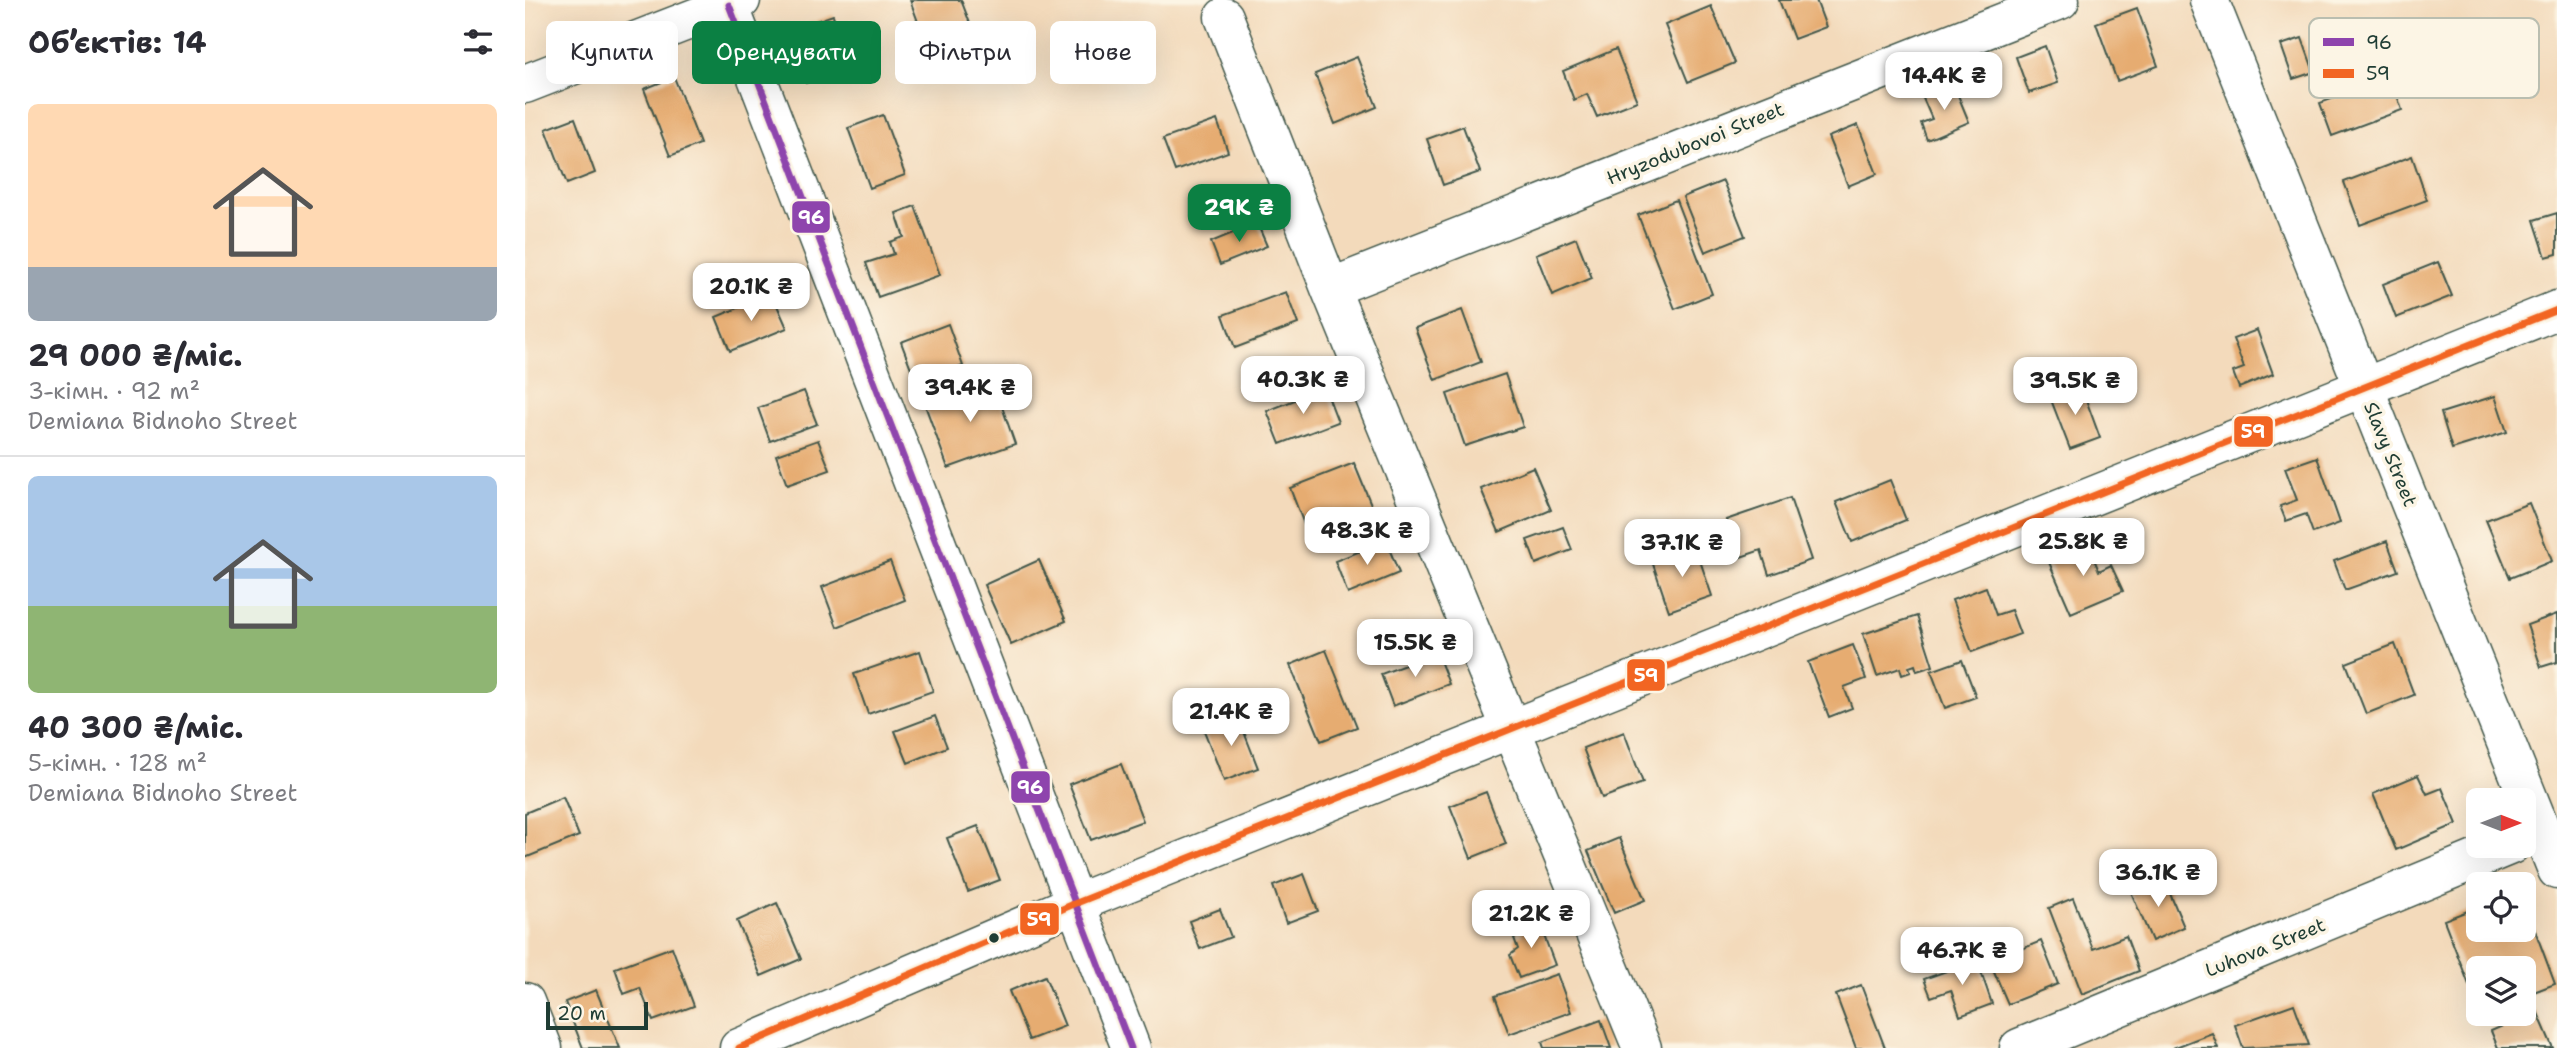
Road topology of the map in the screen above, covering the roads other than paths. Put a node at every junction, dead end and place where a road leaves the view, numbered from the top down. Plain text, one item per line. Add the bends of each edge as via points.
1 (2060, 0) edge
2 (2209, 0) edge
3 (735, 3) edge
4 (1224, 17) dead end
5 (525, 84) edge
6 (1330, 288) junction
7 (2557, 310) edge
8 (2363, 386) junction
9 (1510, 731) junction
10 (2515, 788) edge
11 (2536, 840) edge
12 (2480, 858) edge
13 (2557, 870) edge
14 (1074, 904) junction
15 (525, 1002) edge
16 (543, 1048) edge
17 (739, 1048) edge
18 (1131, 1048) edge
19 (1642, 1048) edge
20 (2019, 1048) edge

1 - 6 street, Hryzodubovoi Street
2 - 8 street, Slavy Street
3 - 5 street
3 - 14 street
4 - 6 street
6 - 9 street
7 - 8 street
8 - 9 street
8 - 10 street, Slavy Street
9 - 14 street
9 - 19 street
11 - 13 street, Slavy Street
12 - 20 street, Luhova Street
14 - 17 street
14 - 18 street
15 - 16 street

